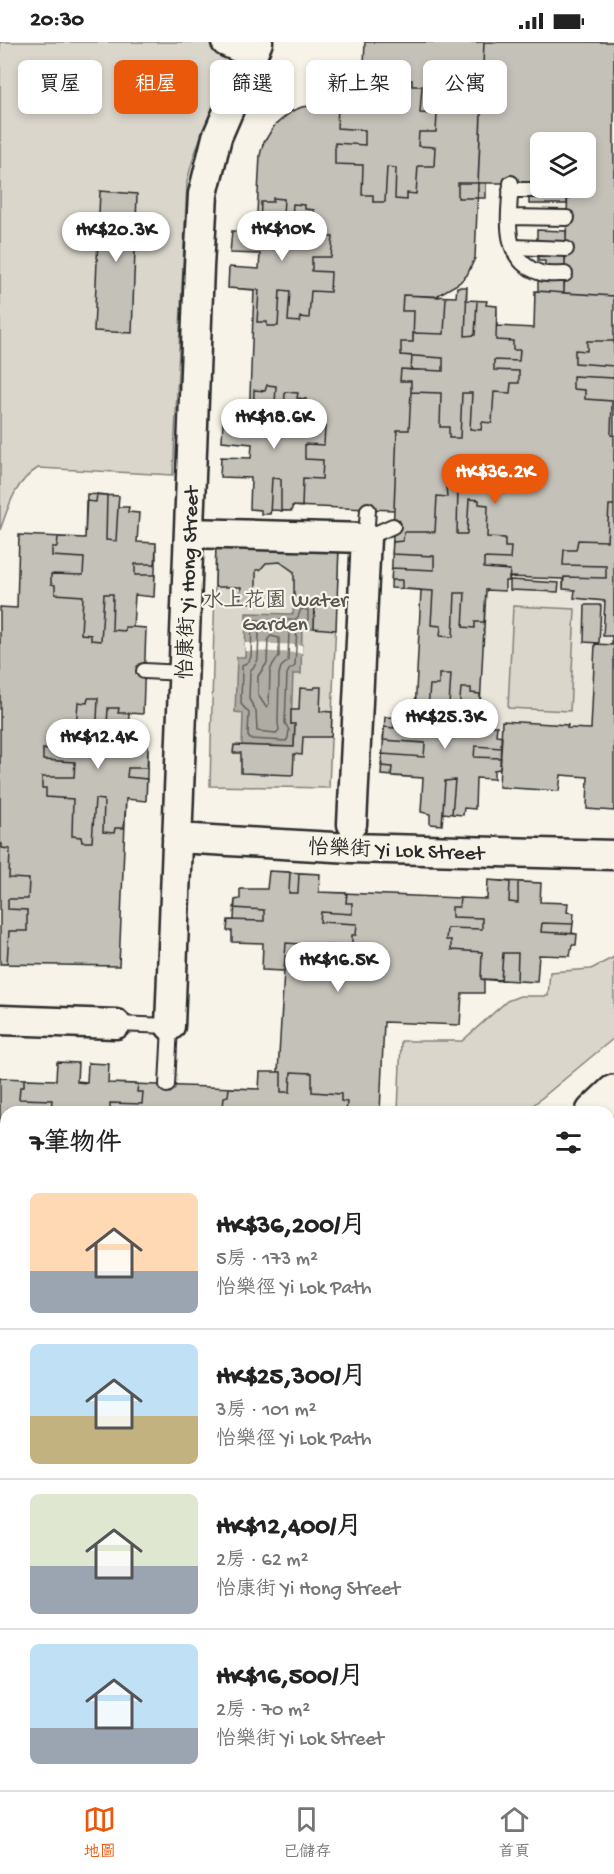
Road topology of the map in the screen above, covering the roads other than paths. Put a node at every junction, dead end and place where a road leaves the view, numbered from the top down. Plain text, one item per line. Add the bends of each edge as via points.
1 (226, 42) edge
2 (255, 48) edge
3 (530, 187) edge
4 (510, 217) junction
5 (567, 218) dead end
6 (513, 247) junction
7 (566, 249) dead end
8 (565, 274) dead end
9 (368, 510) dead end
10 (393, 526) dead end
11 (189, 533) junction
12 (366, 538) junction
13 (144, 671) dead end
14 (183, 673) junction
15 (352, 836) junction
16 (177, 838) junction
17 (614, 855) edge
18 (0, 1020) edge
19 (116, 1024) joint
20 (170, 1026) junction
21 (167, 1085) dead end
22 (614, 1092) edge
23 (599, 1106) edge

1 - 2 street
2 - 11 street, 怡康街 Yi Hong Street via 217,137 203,194
3 - 4 lane via 511,186
4 - 5 lane
4 - 6 lane
6 - 7 lane
6 - 8 lane via 517,258 532,269
9 - 12 lane
10 - 12 lane
11 - 12 street
11 - 14 street, 怡康街 Yi Hong Street
12 - 15 street
13 - 14 lane
14 - 16 street, 怡康街 Yi Hong Street
15 - 16 street, 怡樂街 Yi Lok Street
15 - 17 street, 怡樂街 Yi Lok Street
16 - 20 street, 怡康街 Yi Hong Street
18 - 19 street
19 - 20 lane
20 - 21 lane
22 - 23 main road

